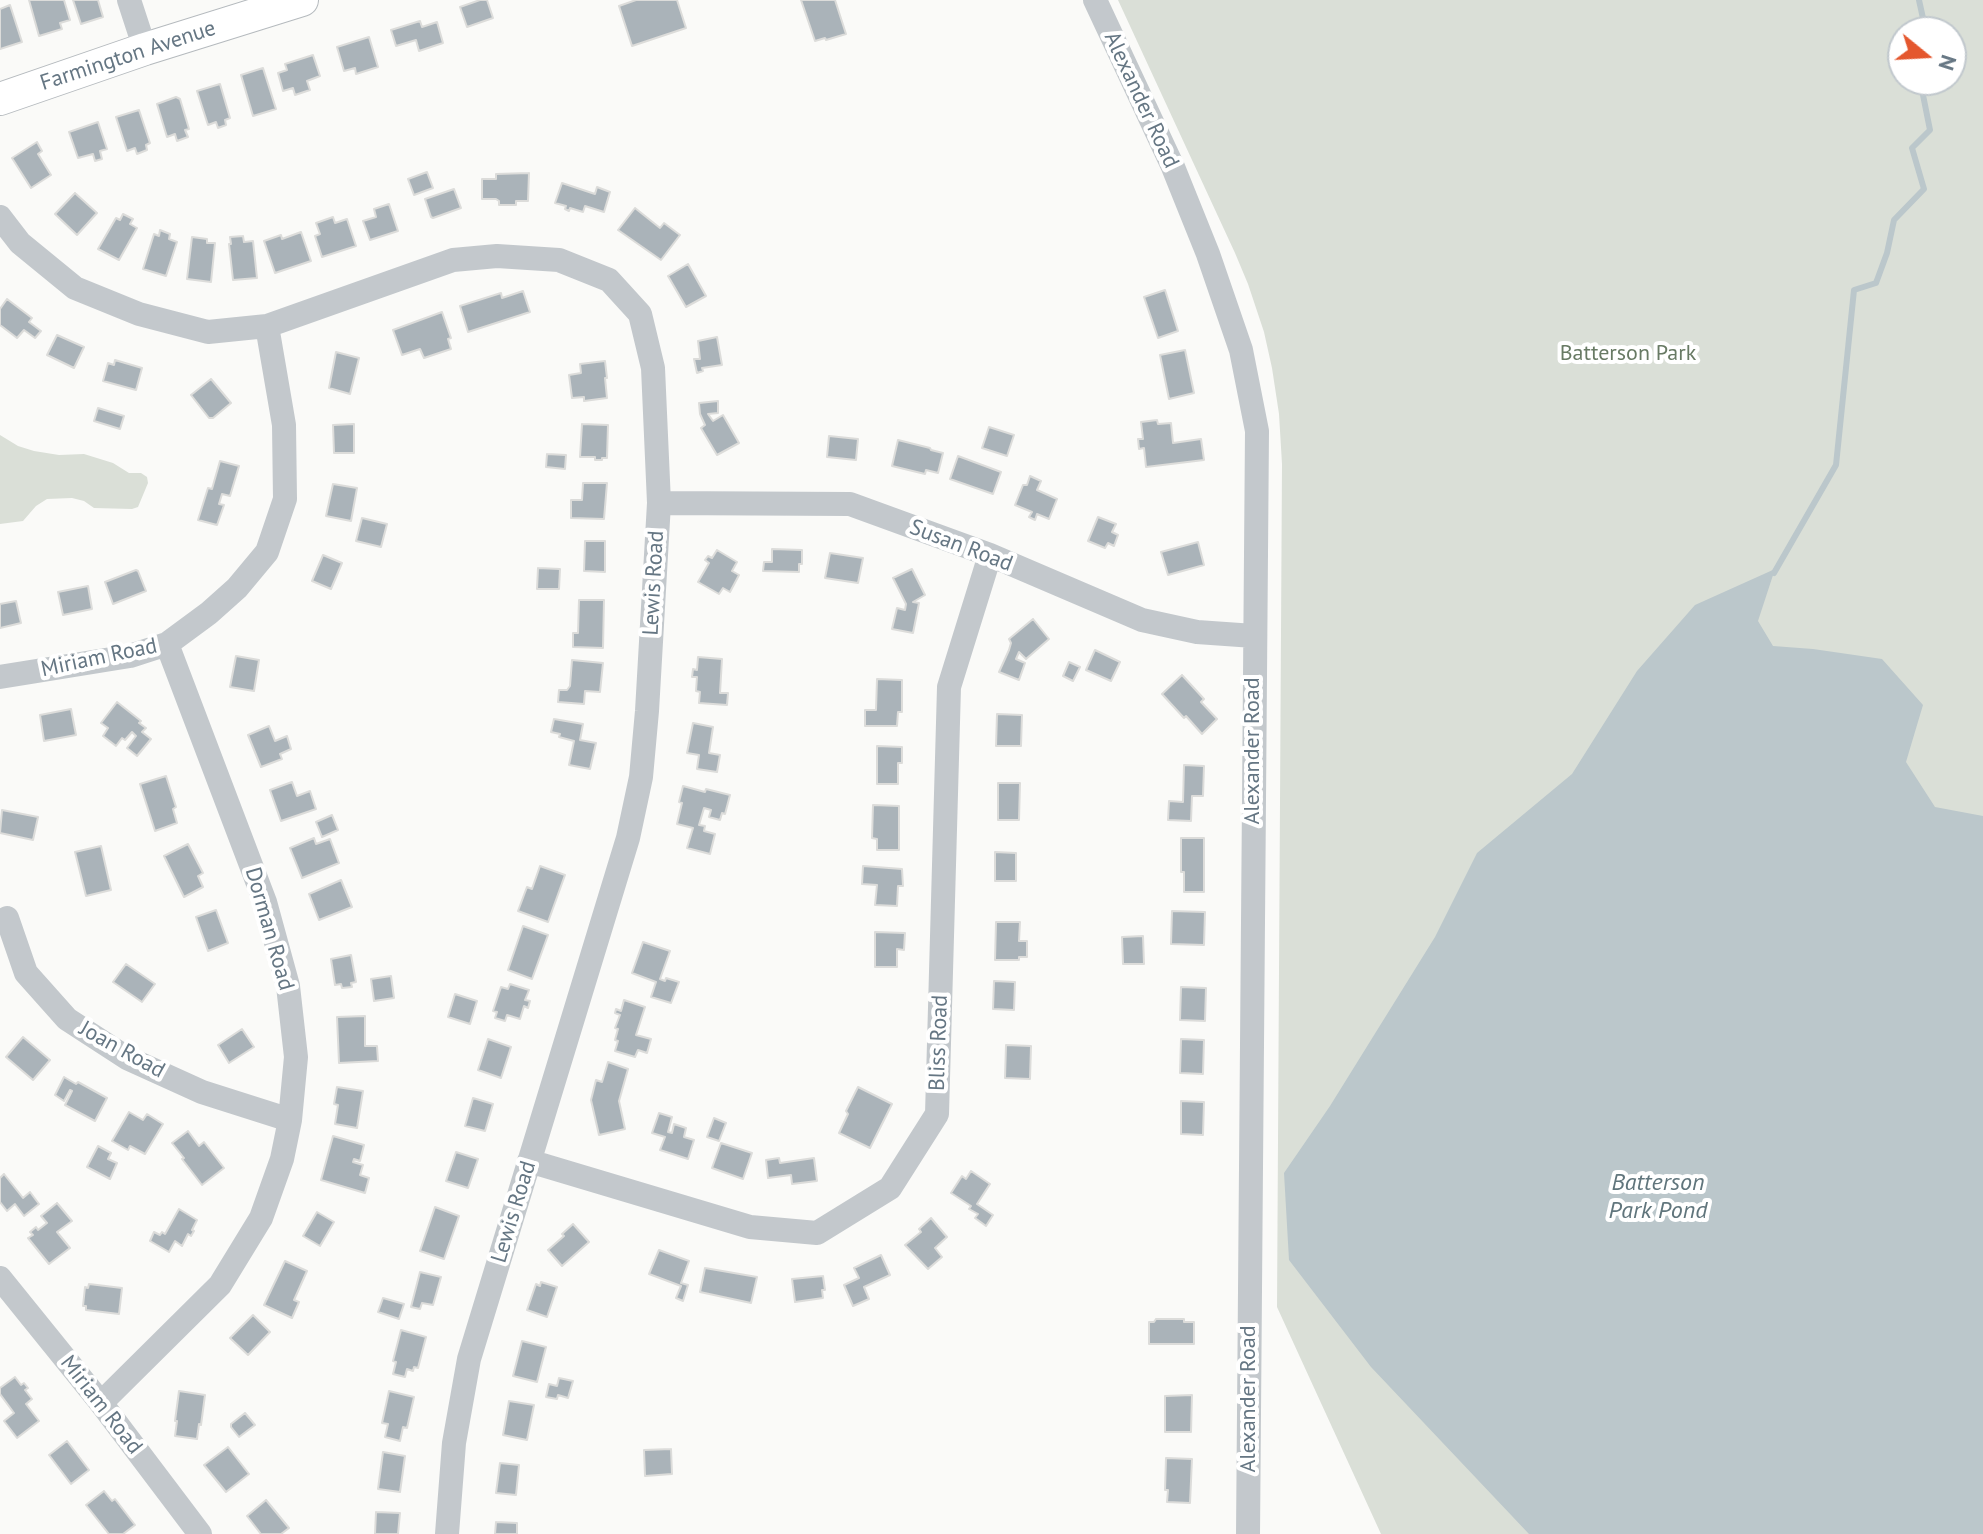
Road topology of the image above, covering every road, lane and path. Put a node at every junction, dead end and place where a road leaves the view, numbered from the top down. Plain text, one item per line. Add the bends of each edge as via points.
1 (129, 0) edge
2 (302, 0) edge
3 (1095, 0) edge
4 (145, 49) junction
5 (0, 99) edge
6 (0, 217) edge
7 (267, 326) junction
8 (659, 503) junction
9 (990, 555) junction
10 (1254, 636) junction
11 (167, 644) junction
12 (0, 677) edge
13 (7, 918) dead end
14 (290, 1120) junction
15 (529, 1161) junction
16 (0, 1278) edge
17 (101, 1403) junction
18 (200, 1534) edge
19 (447, 1534) edge
20 (1248, 1534) edge

1 - 4 street
2 - 4 main road, Farmington Avenue
3 - 10 street, Alexander Road via 1173,167 1241,350 1257,431
4 - 5 main road, Farmington Avenue
6 - 7 street, Lewis Road via 20,243 75,288 139,314 208,332
7 - 8 street, Lewis Road via 453,260 559,260 609,280 640,314 653,368
7 - 11 street, Miriam Road via 284,425 285,499 267,552 237,588
8 - 9 street, Susan Road via 850,504
8 - 15 street, Lewis Road via 641,777 628,838
9 - 10 street, Susan Road via 1142,620 1197,632
9 - 15 street, Bliss Road via 949,687 937,1114 890,1188 817,1233 750,1227
10 - 20 street, Alexander Road
11 - 12 street, Miriam Road via 130,656
11 - 14 street, Dorman Road via 265,902 288,986 296,1057
13 - 14 street, Joan Road via 26,973 67,1019 127,1058 202,1092
14 - 17 street, Dorman Road via 261,1218 220,1285
15 - 19 street, Lewis Road via 469,1359 454,1443
16 - 17 street, Miriam Road
17 - 18 street, Miriam Road

